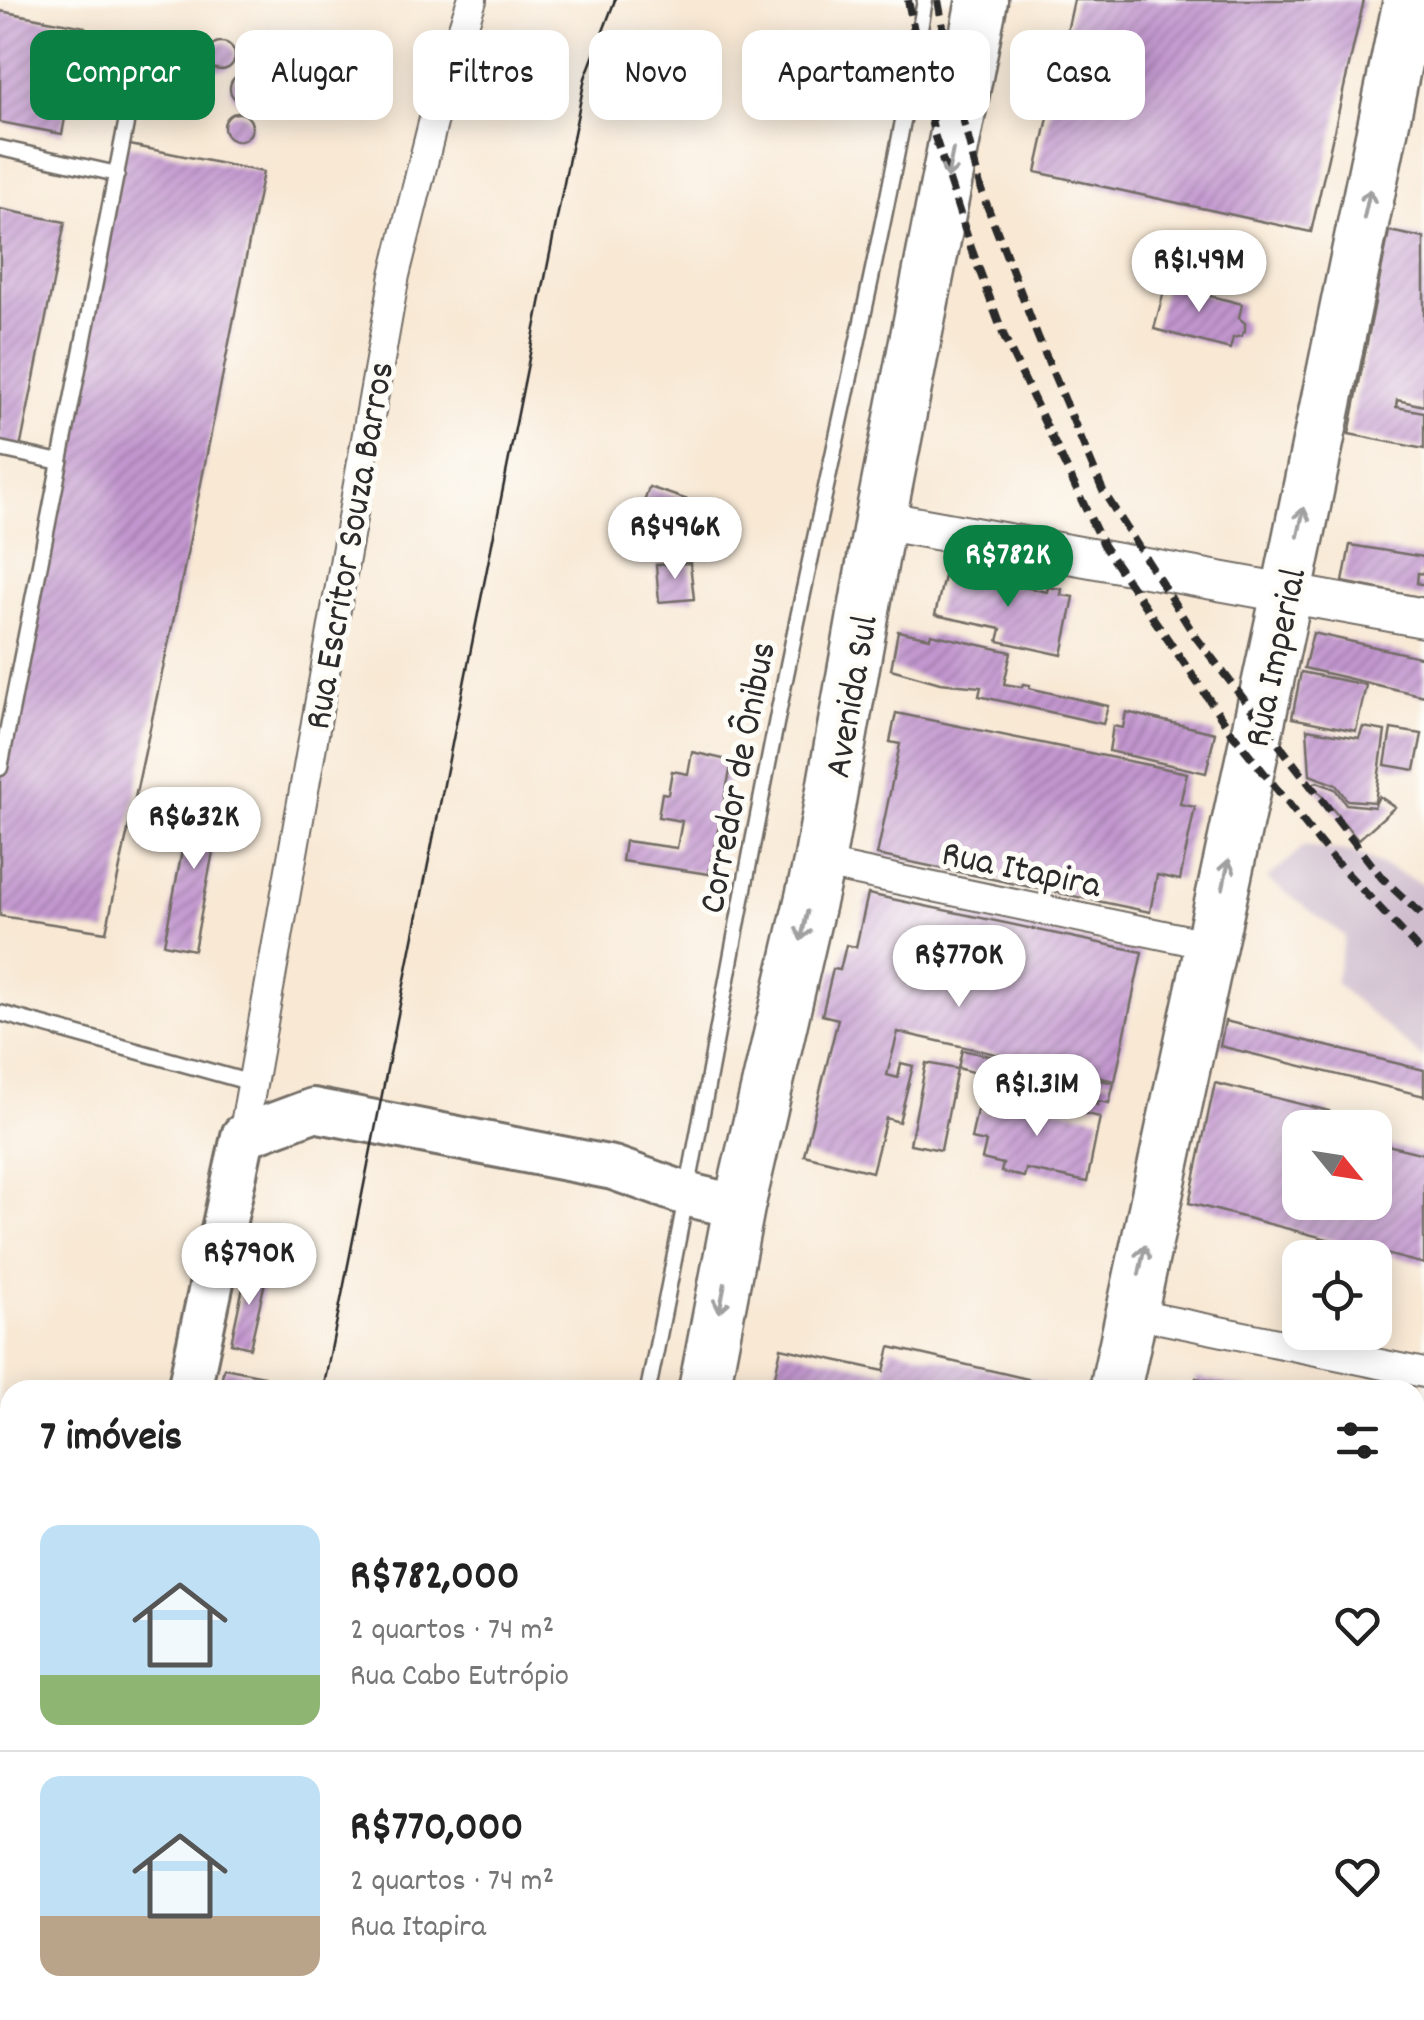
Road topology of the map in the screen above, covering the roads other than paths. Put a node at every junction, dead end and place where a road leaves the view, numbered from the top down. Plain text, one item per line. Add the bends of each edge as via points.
1 (472, 0) edge
2 (925, 0) edge
3 (982, 0) edge
4 (1409, 0) edge
5 (127, 120) edge
6 (0, 148) edge
7 (117, 174) junction
8 (0, 450) edge
9 (60, 462) junction
10 (880, 520) junction
11 (1287, 593) junction
12 (1424, 618) edge
13 (0, 768) edge
14 (819, 863) junction
15 (1210, 945) junction
16 (0, 1013) edge
17 (252, 1082) junction
18 (257, 1130) junction
19 (689, 1195) junction
20 (740, 1207) junction
21 (1131, 1313) junction
22 (1424, 1373) edge
23 (192, 1380) edge
24 (650, 1380) edge
25 (706, 1380) edge
26 (1117, 1380) edge

1 - 17 street, Rua Escritor Souza Barros via 439,99 396,275
2 - 19 lane, Corredor de Ônibus via 785,680
3 -> 10 highway, Avenida Sul
11 -> 4 highway, Rua Imperial
5 - 7 lane
6 - 7 lane
7 - 9 lane
8 - 9 lane
9 - 13 lane
10 - 11 street
10 - 14 highway, Avenida Sul
11 - 12 street
15 -> 11 highway, Rua Imperial
14 - 15 street, Rua Itapira
14 -> 20 highway, Avenida Sul
21 -> 15 highway, Rua Imperial
16 - 17 lane
17 - 18 street, Rua Escritor Souza Barros
18 - 19 main road via 323,1130 605,1189
18 - 23 main road, Rua Escritor Souza Barros
19 - 20 main road
19 - 24 lane, Corredor de Ônibus
20 -> 25 highway, Avenida Sul
21 - 22 street
21 - 26 highway, Rua Imperial

